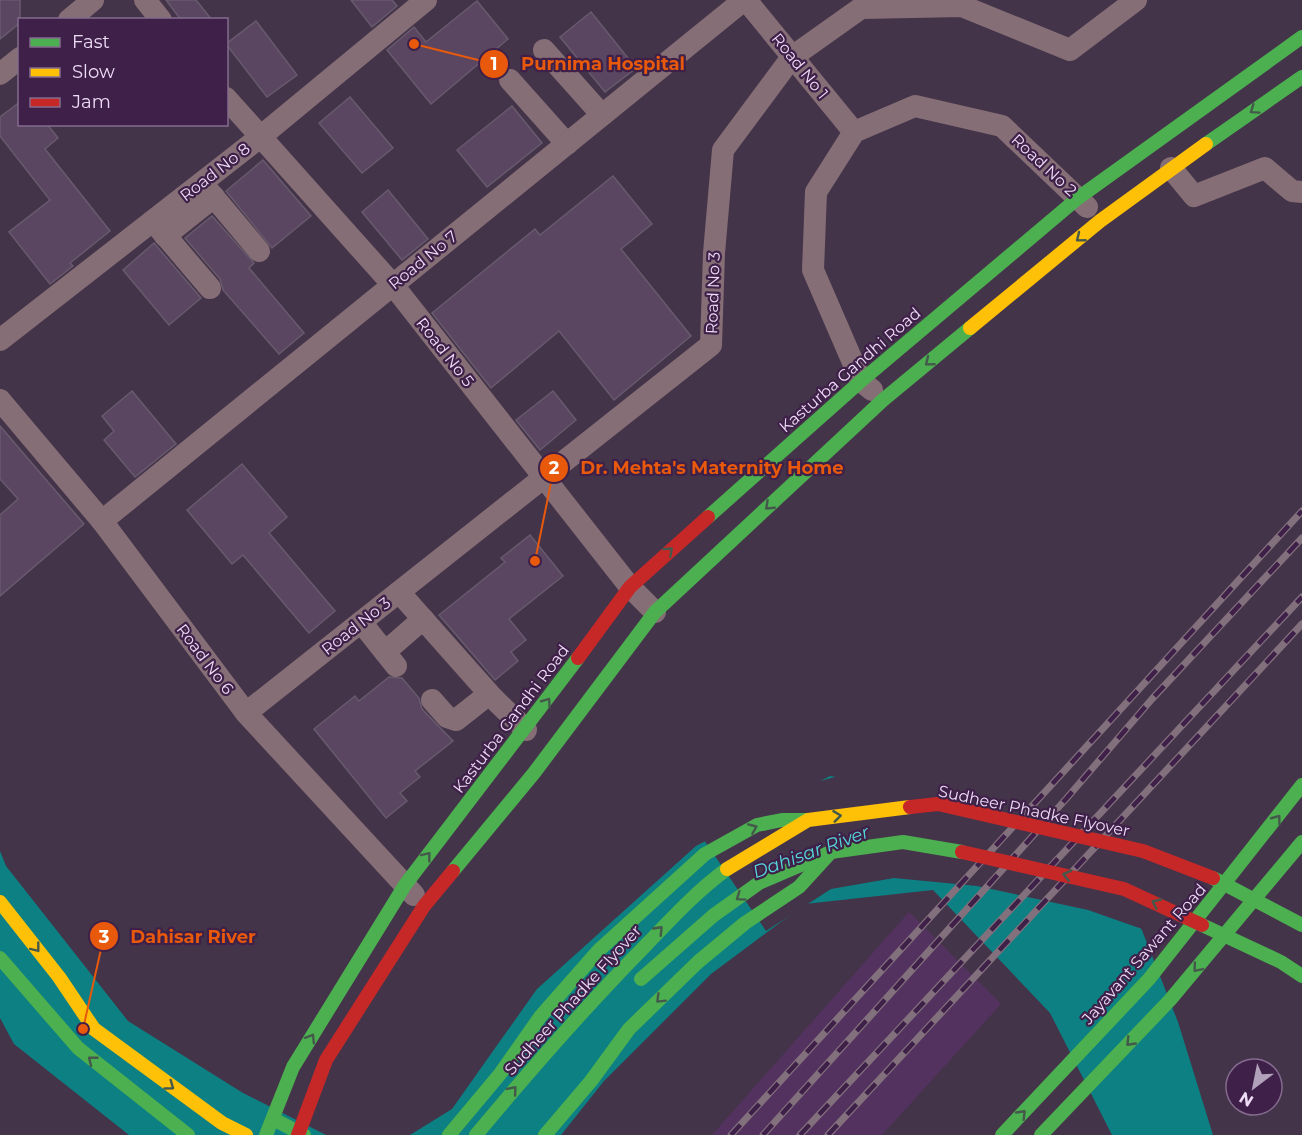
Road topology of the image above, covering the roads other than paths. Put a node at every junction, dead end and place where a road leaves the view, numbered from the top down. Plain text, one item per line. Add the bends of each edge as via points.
1 (93, 0) edge
2 (426, 0) edge
3 (745, 0) edge
4 (1136, 0) edge
5 (71, 18) edge
6 (1302, 37) edge
7 (544, 50) dead end
8 (792, 57) junction
9 (18, 60) edge
10 (0, 74) edge
11 (1302, 77) edge
12 (510, 80) dead end
13 (228, 101) edge
14 (599, 111) junction
15 (854, 132) junction
16 (259, 138) junction
17 (563, 140) junction
18 (1171, 168) junction
19 (208, 190) junction
20 (1302, 192) edge
21 (1078, 198) junction
22 (1100, 221) junction
23 (159, 228) junction
24 (259, 251) dead end
25 (393, 285) junction
26 (210, 288) dead end
27 (0, 339) edge
28 (861, 381) junction
29 (0, 400) edge
30 (883, 400) junction
31 (543, 477) junction
32 (102, 521) junction
33 (630, 587) junction
34 (399, 592) junction
35 (655, 612) junction
36 (423, 619) junction
37 (361, 622) junction
38 (489, 694) junction
39 (432, 700) dead end
40 (246, 713) junction
41 (526, 730) junction
42 (522, 762) junction
43 (1302, 785) edge
44 (808, 820) junction
45 (1261, 840) junction
46 (831, 852) junction
47 (1298, 856) edge
48 (405, 885) junction
49 (0, 902) edge
50 (424, 906) junction
51 (1302, 925) edge
52 (0, 958) edge
53 (1302, 976) edge
54 (633, 986) dead end
55 (273, 1119) junction
56 (300, 1134) edge
57 (188, 1135) edge
58 (246, 1135) edge
59 (266, 1135) edge
60 (449, 1135) edge
61 (476, 1135) edge
62 (545, 1135) edge
63 (1002, 1135) edge
64 (1041, 1135) edge

1 - 5 street
2 - 16 street, Road No 8
3 - 8 street, Road No 1
3 - 14 street, Road No 7
4 - 8 street, Road No 3 via 1071,50 962,6 861,8
6 - 21 main road, Kasturba Gandhi Road
7 - 14 street
8 - 15 street, Road No 1
8 - 31 street, Road No 3 via 723,150 711,345
9 - 10 street
11 -> 18 main road, Kasturba Gandhi Road
12 - 17 street
13 - 16 street, Road No 5
14 - 17 street, Road No 7
15 - 21 street, Road No 2 via 915,106 1002,126
15 - 28 street via 816,192 813,270
16 - 19 street, Road No 8
16 - 25 street, Road No 5
17 - 25 street, Road No 7
18 - 20 street via 1194,196 1265,168 1292,191
18 - 22 main road, Kasturba Gandhi Road
19 - 23 street, Road No 8
19 - 24 street
21 - 22 street, Road No 2
21 - 28 main road, Kasturba Gandhi Road
22 -> 30 main road, Kasturba Gandhi Road
23 - 26 street
23 - 27 street, Road No 8
25 - 31 street, Road No 5
25 - 32 street, Road No 7
28 - 30 street
33 -> 28 main road, Kasturba Gandhi Road
29 - 32 street, Road No 6
30 -> 35 main road, Kasturba Gandhi Road
31 - 33 street, Road No 5
31 - 34 street, Road No 3
32 - 40 street, Road No 6
33 - 35 street, Road No 5
41 -> 33 main road, Kasturba Gandhi Road
34 - 36 street
34 - 37 street, Road No 3
35 - 42 main road, Kasturba Gandhi Road
36 - 37 street via 391,659
36 - 38 street
37 - 40 street, Road No 3
38 - 39 street via 456,720 447,717
38 - 41 street
40 - 48 street, Road No 6
41 - 42 main road, Kasturba Gandhi Road
48 -> 42 main road, Kasturba Gandhi Road
42 - 50 main road, Kasturba Gandhi Road
45 -> 43 main road, Jayavant Sawant Road
44 -> 51 main road, Sudheer Phadke Flyover, bridge via 938,804 1143,851 1218,880
60 -> 44 main road via 500,1074 540,1017 599,950 705,854 757,825
61 -> 44 main road, Sudheer Phadke Flyover, bridge via 622,969 705,885 743,857
45 - 47 street
63 -> 45 main road, Jayavant Sawant Road via 1149,979
53 -> 46 main road, bridge via 1281,962 1124,889 993,858 903,842
46 -> 54 main road, bridge via 759,883 714,915
46 -> 62 main road via 799,887 745,923 698,962 628,1029
47 -> 64 main road via 1170,1000
48 - 50 street, Road No 6
55 -> 48 main road, Kasturba Gandhi Road via 292,1067
49 -> 58 main road via 94,1029 222,1123
50 - 56 main road, Kasturba Gandhi Road via 326,1060
57 -> 52 main road via 78,1048
55 - 56 main road
55 - 59 main road, Kasturba Gandhi Road

